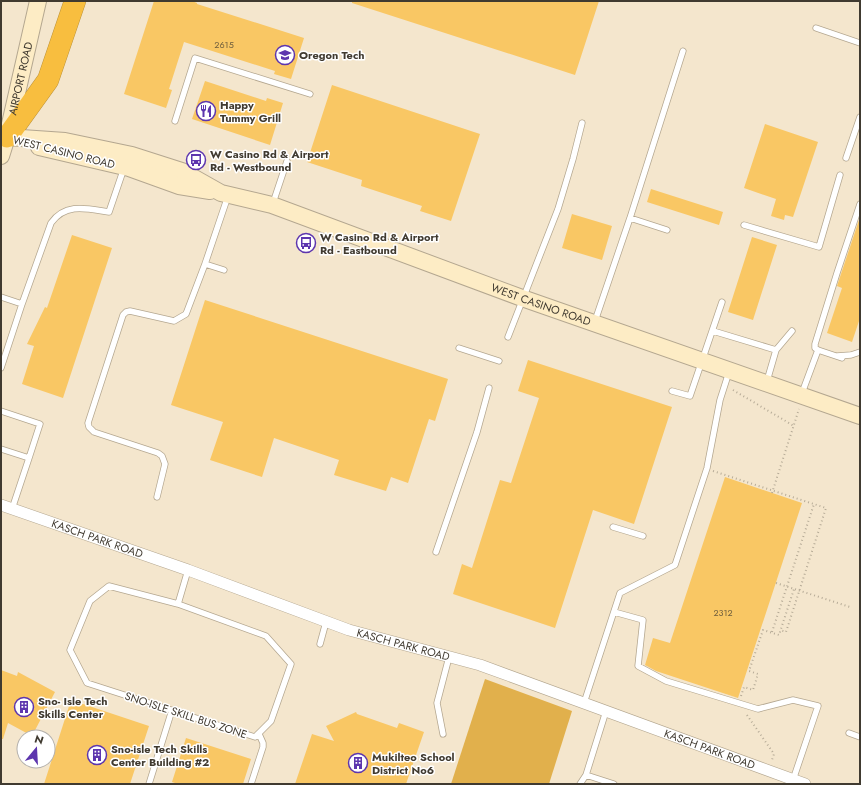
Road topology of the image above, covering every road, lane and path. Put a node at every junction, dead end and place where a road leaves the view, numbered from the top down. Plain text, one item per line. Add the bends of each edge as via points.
1 (38, 1) edge
2 (75, 1) edge
3 (816, 28) dead end
4 (860, 43) edge
5 (683, 51) dead end
6 (310, 94) dead end
7 (860, 118) edge
8 (175, 121) dead end
9 (582, 123) dead end
10 (4, 146) edge
11 (846, 158) dead end
12 (287, 161) dead end
13 (124, 167) junction
14 (840, 175) dead end
15 (224, 194) junction
16 (860, 204) edge
17 (272, 205) junction
18 (630, 218) junction
19 (744, 225) dead end
20 (667, 230) dead end
21 (205, 264) junction
22 (224, 270) dead end
23 (1, 297) edge
24 (522, 298) junction
25 (722, 302) dead end
26 (22, 304) junction
27 (595, 323) junction
28 (713, 330) junction
29 (792, 331) dead end
30 (508, 338) dead end
31 (459, 348) dead end
32 (776, 350) junction
33 (818, 350) junction
34 (860, 352) edge
35 (499, 361) dead end
36 (703, 361) junction
37 (1, 368) edge
38 (727, 378) junction
39 (766, 383) junction
40 (489, 388) dead end
41 (672, 391) dead end
42 (801, 395) junction
43 (1, 411) edge
44 (799, 413) dead end
45 (860, 416) edge
46 (794, 426) junction
47 (1, 449) edge
48 (29, 458) junction
49 (706, 469) junction
50 (773, 492) junction
51 (157, 497) dead end
52 (814, 504) junction
53 (1, 505) edge
54 (12, 509) junction
55 (612, 526) dead end
56 (643, 536) dead end
57 (436, 552) dead end
58 (188, 570) junction
59 (776, 583) dead end
60 (787, 586) junction
61 (794, 589) junction
62 (800, 590) junction
63 (178, 604) junction
64 (850, 607) dead end
65 (614, 612) junction
66 (326, 622) junction
67 (780, 630) junction
68 (772, 633) junction
69 (320, 644) dead end
70 (449, 657) junction
71 (584, 703) junction
72 (739, 703) junction
73 (172, 710) junction
74 (606, 710) junction
75 (849, 733) dead end
76 (259, 734) junction
77 (443, 734) dead end
78 (860, 737) edge
79 (768, 771) junction
80 (586, 775) junction
81 (794, 780) junction
82 (149, 784) edge
83 (251, 784) edge
84 (580, 784) edge
85 (614, 784) edge
86 (805, 784) edge

1 - 10 street, AIRPORT ROAD
2 - 10 highway via 48,80
3 - 4 lane
5 - 18 lane
6 - 8 lane via 194,58
7 - 11 lane
9 - 24 lane via 558,209
10 - 13 street, WEST CASINO ROAD via 26,144
10 - 15 street, WEST CASINO ROAD via 65,141 132,154 182,171
12 - 17 lane
13 - 15 street, WEST CASINO ROAD via 179,186
13 - 26 lane via 110,212 72,208 56,216 51,223
14 - 19 lane via 819,247
15 - 17 street, WEST CASINO ROAD
15 - 21 lane
16 - 33 lane via 815,344
17 - 24 street, WEST CASINO ROAD
18 - 20 lane
18 - 27 lane
21 - 22 lane
21 - 51 lane via 183,317 174,321 130,311 123,315 88,423 94,432 162,456 164,464
23 - 26 lane
24 - 27 street, WEST CASINO ROAD
24 - 30 lane
25 - 28 lane
26 - 37 lane
27 - 36 street, WEST CASINO ROAD
28 - 32 lane
28 - 36 lane
29 - 32 lane
31 - 35 lane
32 - 39 lane
33 - 34 lane via 839,357
33 - 42 lane
36 - 38 street, WEST CASINO ROAD
36 - 41 lane via 690,396
38 - 39 street, WEST CASINO ROAD
38 - 46 path
38 - 49 lane
39 - 42 street, WEST CASINO ROAD
40 - 57 lane
42 - 45 street, WEST CASINO ROAD
43 - 48 lane via 40,424
44 - 46 path
46 - 50 path
47 - 48 lane
48 - 54 lane
49 - 50 path
49 - 65 lane via 675,565 620,593
50 - 52 path
52 - 60 path
52 - 62 path via 826,508
53 - 54 street, KASCH PARK ROAD
54 - 58 street, KASCH PARK ROAD
55 - 56 lane
58 - 63 lane
58 - 66 street, KASCH PARK ROAD
59 - 60 path
60 - 61 path
60 - 68 path
61 - 62 path
61 - 67 path
62 - 64 path
62 - 67 path via 786,632
63 - 73 lane, SNO-ISLE SKILL BUS ZONE via 108,586 90,601 70,650 87,683
63 - 76 lane, SNO-ISLE SKILL BUS ZONE via 266,636 291,664 271,721
65 - 71 lane
65 - 72 lane via 643,620 638,666 666,681
66 - 69 lane
66 - 70 street, KASCH PARK ROAD
67 - 68 path via 779,635
68 - 72 path via 762,630 749,671 758,674 753,690 744,687
70 - 71 street, KASCH PARK ROAD via 480,665
70 - 77 lane via 437,704
71 - 74 street, KASCH PARK ROAD
72 - 79 path via 774,754
72 - 81 lane via 758,709 793,700 818,706
73 - 76 lane, SNO-ISLE SKILL BUS ZONE via 254,737
73 - 82 lane
74 - 79 street, KASCH PARK ROAD
74 - 80 lane
75 - 78 lane
76 - 83 lane via 263,747
79 - 81 street, KASCH PARK ROAD
80 - 84 lane
80 - 85 lane
81 - 86 street, KASCH PARK ROAD

